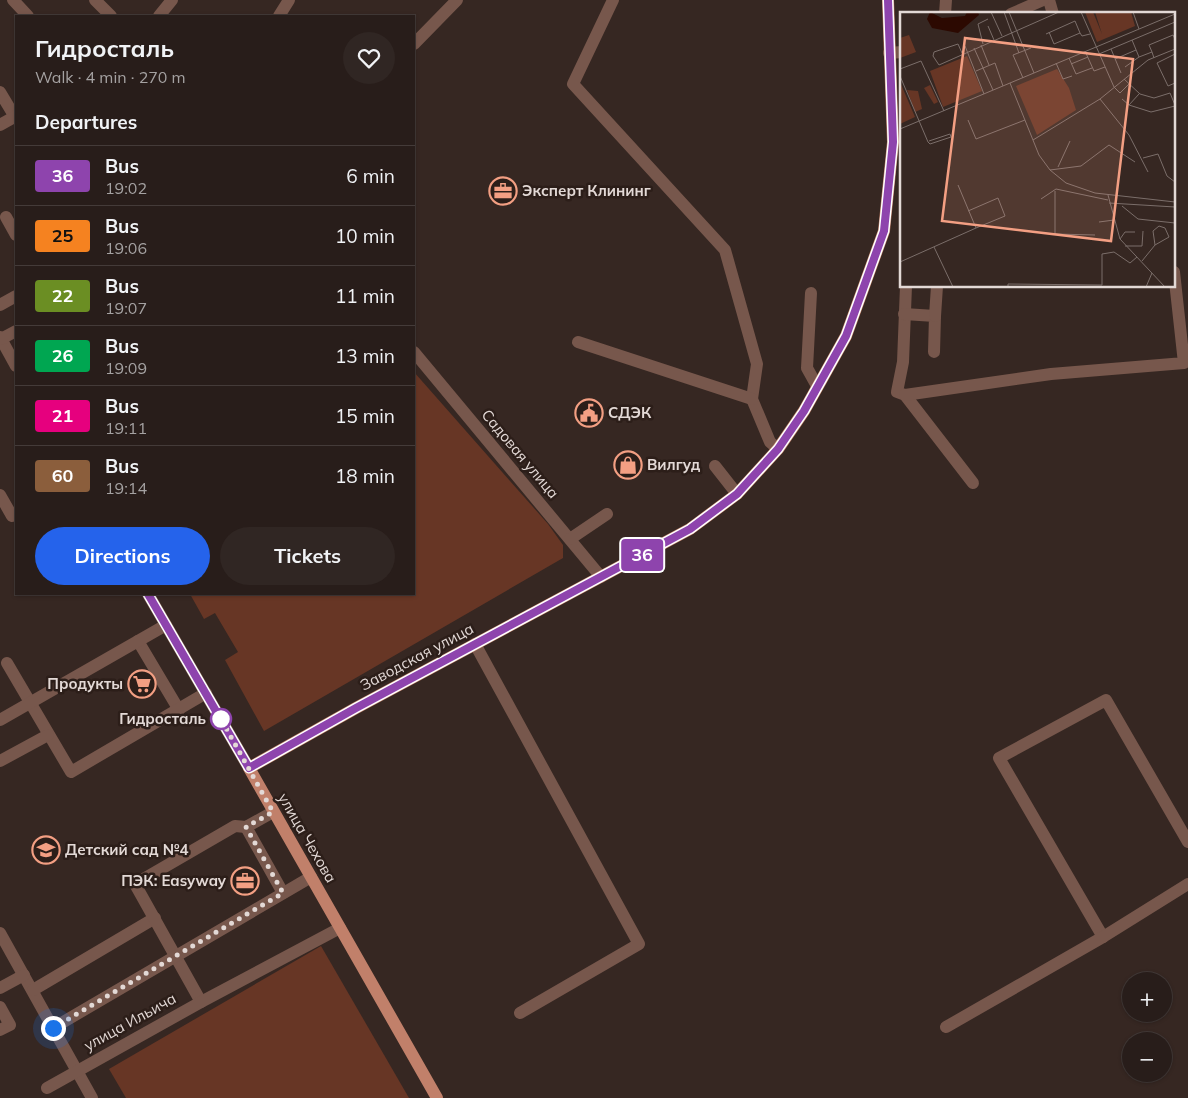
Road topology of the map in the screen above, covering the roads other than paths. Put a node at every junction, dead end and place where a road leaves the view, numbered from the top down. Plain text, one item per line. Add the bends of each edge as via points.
1 (13, 0) edge
2 (95, 0) edge
3 (289, 0) edge
4 (457, 0) edge
5 (613, 0) edge
6 (888, 0) edge
7 (1043, 0) edge
8 (1016, 12) edge
9 (27, 15) edge
10 (111, 15) edge
11 (280, 15) edge
12 (415, 43) edge
13 (895, 53) edge
14 (0, 92) edge
15 (15, 115) edge
16 (15, 118) edge
17 (0, 125) edge
18 (7, 215) edge
19 (15, 233) edge
20 (906, 288) edge
21 (937, 288) edge
22 (1176, 288) edge
23 (811, 293) dead end
24 (15, 297) edge
25 (0, 305) edge
26 (904, 314) junction
27 (935, 316) junction
28 (15, 331) edge
29 (1, 338) edge
30 (578, 342) dead end
31 (934, 352) dead end
32 (415, 353) edge
33 (15, 364) edge
34 (817, 386) junction
35 (901, 394) junction
36 (752, 399) junction
37 (778, 449) junction
38 (715, 466) dead end
39 (973, 483) dead end
40 (737, 494) junction
41 (0, 496) edge
42 (606, 514) dead end
43 (12, 516) dead end
44 (564, 536) junction
45 (601, 577) junction
46 (149, 595) edge
47 (166, 625) junction
48 (138, 641) junction
49 (475, 644) junction
50 (7, 662) dead end
51 (206, 693) junction
52 (30, 702) junction
53 (179, 710) junction
54 (0, 720) edge
55 (48, 734) junction
56 (0, 761) edge
57 (249, 768) junction
58 (273, 812) junction
59 (246, 827) junction
60 (1188, 842) edge
61 (311, 877) junction
62 (1188, 884) edge
63 (283, 893) junction
64 (155, 918) junction
65 (340, 928) junction
66 (0, 933) edge
67 (1103, 937) junction
68 (176, 955) junction
69 (24, 975) junction
70 (0, 988) edge
71 (33, 990) junction
72 (201, 1002) junction
73 (0, 1007) edge
74 (520, 1013) dead end
75 (946, 1027) dead end
76 (53, 1028) junction
77 (0, 1030) edge
78 (76, 1071) junction
79 (47, 1088) dead end
80 (92, 1098) edge
81 (437, 1098) edge

1 - 9 street
2 - 10 street
3 - 11 street
4 - 12 street
5 - 36 street via 573,84 725,250 756,364
6 - 13 main road, Заводская улица
7 - 8 street
13 - 34 main road, Заводская улица via 893,142 884,231 846,336
14 - 15 street
16 - 17 street
18 - 19 street
20 - 26 street
21 - 27 street
22 - 35 street via 1184,363 1051,374
23 - 34 street via 807,368
24 - 25 street
26 - 27 street
26 - 35 street
27 - 31 street
28 - 29 street
29 - 33 street
30 - 36 street
32 - 44 street, Садовая улица
34 - 37 main road, Заводская улица
35 - 39 street
36 - 37 street via 770,442
37 - 40 main road, Заводская улица
38 - 40 street
40 - 45 main road, Заводская улица via 690,529
41 - 43 street
42 - 44 street
44 - 45 street, Садовая улица
45 - 49 main road, Заводская улица
46 - 47 street, улица Чехова
47 - 48 street
47 - 51 street, улица Чехова
48 - 52 street
48 - 53 street
49 - 57 main road, Заводская улица
49 - 74 street via 639,944
50 - 52 street
51 - 53 street
51 - 57 street, улица Чехова
52 - 54 street
52 - 55 street
53 - 55 street via 71,772
55 - 56 street
57 - 58 main road, улица Чехова
58 - 59 street
58 - 61 main road, улица Чехова
59 - 63 street
59 - 64 street via 235,826 134,884
60 - 67 street via 1106,700 999,758
61 - 63 street
61 - 65 main road, улица Чехова
62 - 67 street
63 - 68 street
64 - 68 street
64 - 71 street
65 - 72 street, улица Ильича
65 - 81 main road, улица Чехова
66 - 69 street, улица Ильича
67 - 75 street
68 - 72 street
68 - 76 street
69 - 70 street
69 - 71 street, улица Ильича
71 - 76 street, улица Ильича
72 - 78 street, улица Ильича
73 - 77 street via 10,1025
76 - 78 street, улица Ильича
78 - 79 street
78 - 80 street

